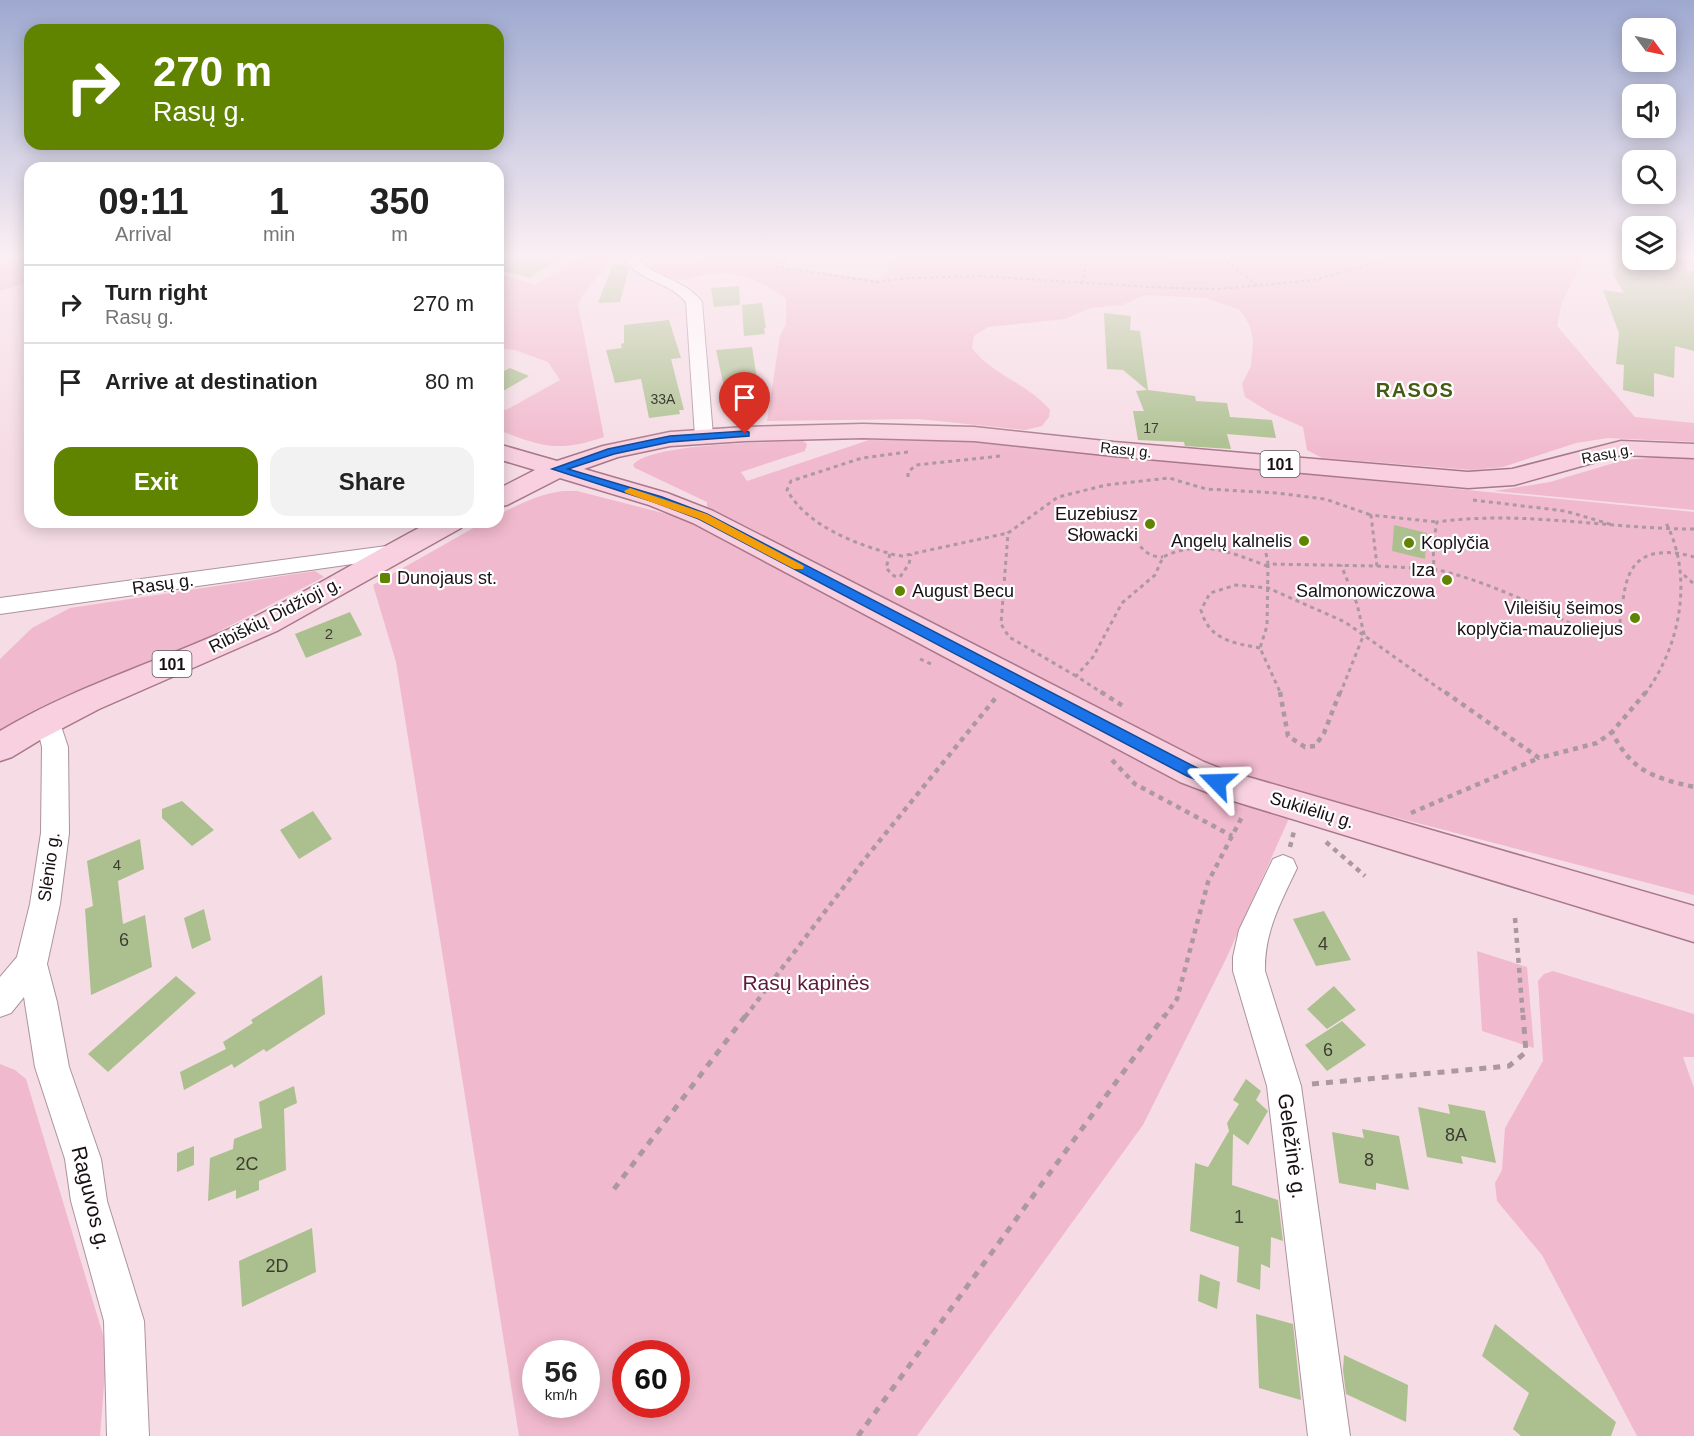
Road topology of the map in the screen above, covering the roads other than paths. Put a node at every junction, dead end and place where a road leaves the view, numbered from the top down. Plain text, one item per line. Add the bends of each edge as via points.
1 (695, 321) edge
2 (704, 436) junction
3 (1694, 451) edge
4 (504, 453) edge
5 (557, 469) junction
6 (504, 495) edge
7 (440, 528) edge
8 (335, 571) junction
9 (0, 606) edge
10 (43, 723) junction
11 (0, 748) edge
12 (1283, 868) dead end
13 (1694, 924) edge
14 (31, 964) junction
15 (0, 1002) edge
16 (128, 1436) edge
17 (1329, 1436) edge

1 - 2 street
2 - 3 main road, Rasų g. / 101 via 944,431 1468,480 1514,477 1621,448
2 - 5 main road, Rasų g. / 101 via 622,449
4 - 5 main road, Sukilėlių g.
5 - 6 main road, 101
5 - 13 main road, Sukilėlių g. via 658,499 703,517 1192,772
7 - 8 main road, Ribiškių Didžioji g. / 101 via 394,552
8 - 9 street, Rasų g.
8 - 10 main road, Ribiškių Didžioji g. / 101 via 238,637
10 - 11 main road, Ribiškių Didžioji g. / 101
10 - 14 street, Slėnio g. via 54,736 55,832 45,904
12 - 17 street, Geležinė g. via 1253,930 1249,971 1284,1086
14 - 15 street, Slėnio g.
14 - 16 street, Raguvos g. via 52,1066 83,1159 89,1201 124,1321

